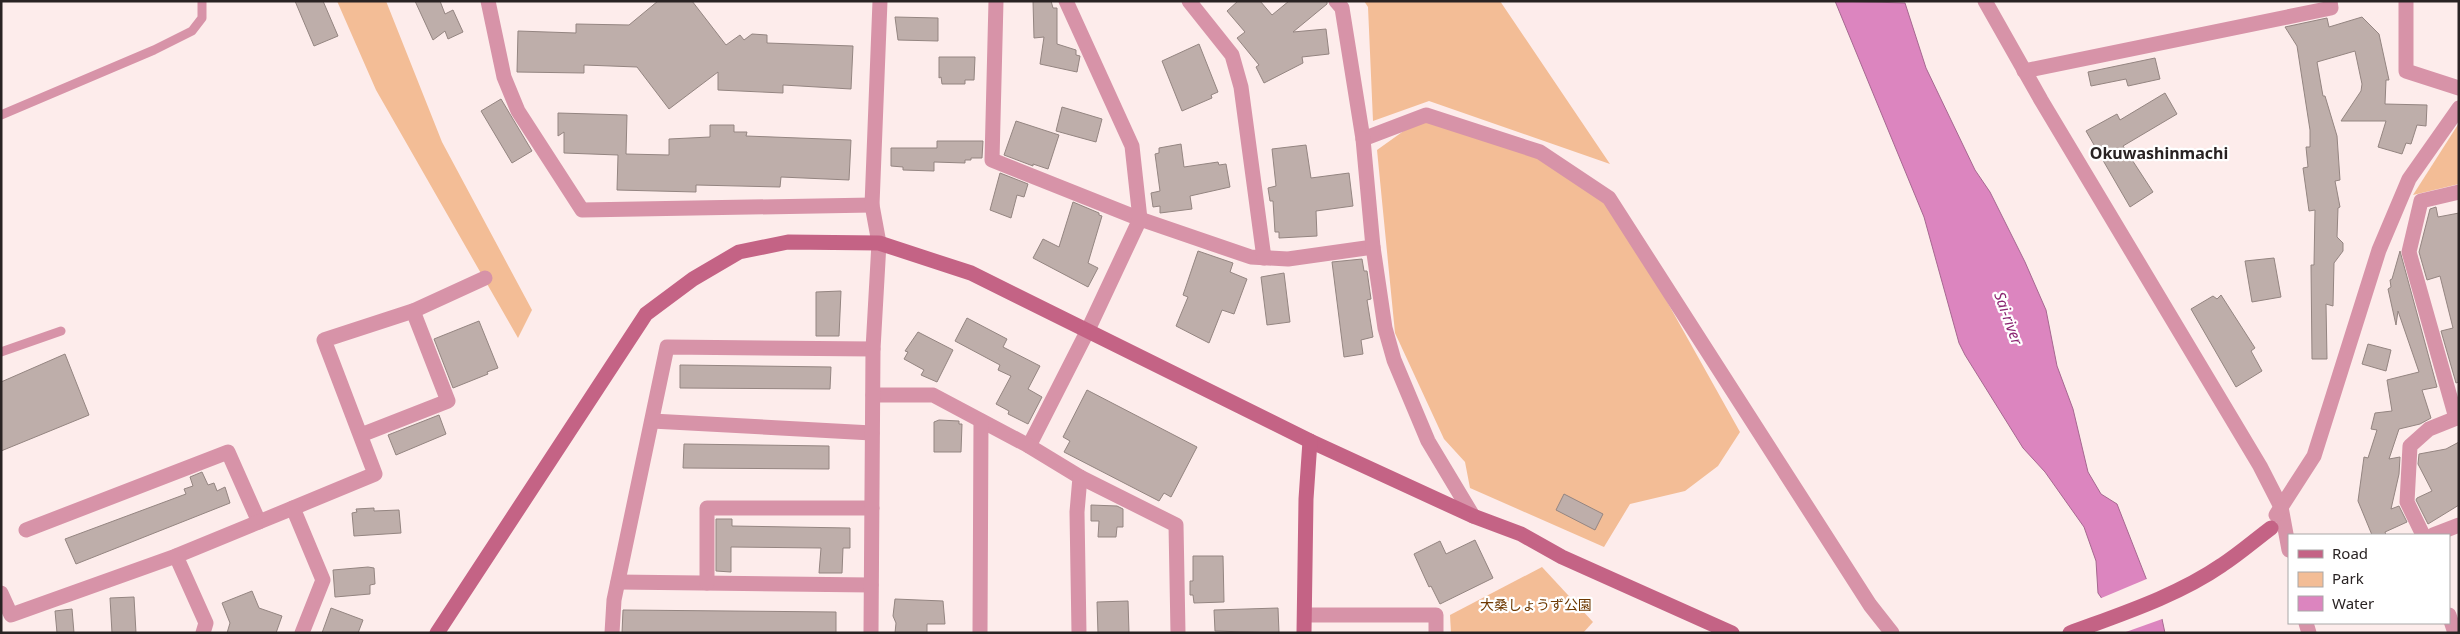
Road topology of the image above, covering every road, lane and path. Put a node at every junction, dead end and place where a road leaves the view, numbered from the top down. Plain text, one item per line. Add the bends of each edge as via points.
1 (202, 1) edge
2 (488, 1) edge
3 (880, 1) edge
4 (996, 1) edge
5 (1066, 1) edge
6 (1189, 1) edge
7 (1336, 1) edge
8 (1985, 1) edge
9 (2330, 1) edge
10 (2406, 1) edge
11 (2024, 71) junction
12 (2459, 88) edge
13 (2459, 108) edge
14 (1, 114) edge
15 (1363, 139) junction
16 (2459, 192) edge
17 (872, 205) junction
18 (1140, 219) junction
19 (880, 243) junction
20 (1373, 246) junction
21 (1264, 258) junction
22 (485, 278) dead end
23 (413, 311) junction
24 (61, 331) dead end
25 (1087, 332) junction
26 (873, 349) junction
27 (1, 352) edge
28 (873, 395) junction
29 (2457, 417) edge
30 (652, 420) junction
31 (981, 421) junction
32 (872, 433) junction
33 (360, 435) junction
34 (1310, 441) junction
35 (1029, 446) junction
36 (1080, 477) junction
37 (2281, 507) junction
38 (293, 508) junction
39 (872, 508) junction
40 (1473, 516) junction
41 (259, 522) junction
42 (2459, 525) edge
43 (26, 530) dead end
44 (2423, 534) edge
45 (2436, 534) edge
46 (2288, 545) edge
47 (176, 556) junction
48 (618, 582) junction
49 (707, 583) junction
50 (871, 585) junction
51 (1, 593) edge
52 (1305, 615) junction
53 (2450, 616) edge
54 (2456, 631) edge
55 (203, 633) edge
56 (302, 633) edge
57 (437, 633) edge
58 (612, 633) edge
59 (871, 633) edge
60 (980, 633) edge
61 (1079, 633) edge
62 (1178, 633) edge
63 (1304, 633) edge
64 (1436, 633) edge
65 (1732, 633) edge
66 (1892, 633) edge
67 (2070, 633) edge

1 - 14 lane via 202,18 192,31
2 - 17 street via 504,77 518,111 582,210
3 - 17 street
4 - 18 street via 992,160
5 - 18 street via 1132,146
6 - 21 street via 1232,56 1241,87
7 - 15 street via 1342,8
8 - 11 street
9 - 11 street via 2331,8
10 - 12 street via 2406,71
11 - 37 street via 2260,466
13 - 37 street via 2408,179 2379,250 2314,456
15 - 20 street
15 - 66 street via 1426,116 1540,152 1609,198 1865,597
16 - 29 street via 2421,201 2409,252
17 - 19 street
18 - 21 street via 1251,257
18 - 25 street
19 - 25 street via 971,273
19 - 26 street
19 - 57 street via 788,242 739,252 646,314
20 - 21 street via 1288,259
20 - 40 street via 1385,328 1394,360 1428,441
22 - 23 street
23 - 33 street via 448,401
23 - 33 street via 324,340
24 - 27 lane
25 - 34 street
25 - 35 street
26 - 28 street
26 - 30 street via 667,347
28 - 31 street via 933,395
28 - 32 street
29 - 44 street via 2429,429 2410,446 2408,502
30 - 32 street
30 - 48 street
31 - 35 street
31 - 60 street
32 - 39 street
33 - 38 street via 375,474
34 - 40 street
34 - 52 street
35 - 36 street
36 - 61 street via 1077,512
36 - 62 street via 1176,524
37 - 46 street
37 - 67 street via 2271,528 2221,566 2162,596
38 - 41 street
38 - 56 street via 323,580
39 - 49 street via 707,508
39 - 50 street
40 - 65 street via 1521,534 1562,557
41 - 43 street via 228,452
41 - 47 street
42 - 45 street
47 - 51 street via 11,615
47 - 55 street via 206,624
48 - 49 street
48 - 58 street
49 - 50 street
50 - 59 street
52 - 63 street
52 - 64 street via 1436,615
53 - 54 street

